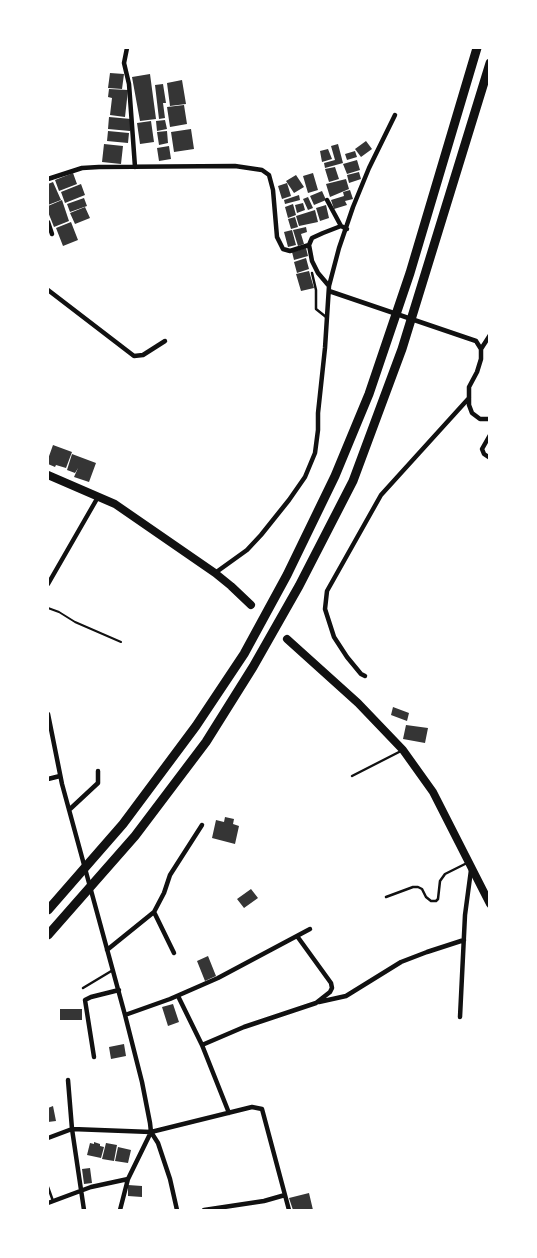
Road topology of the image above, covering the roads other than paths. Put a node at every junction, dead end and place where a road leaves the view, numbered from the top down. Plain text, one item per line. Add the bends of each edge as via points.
1 (127, 48) edge
2 (477, 48) edge
3 (490, 63) edge
4 (395, 115) dead end
5 (136, 167) junction
6 (48, 179) edge
7 (327, 200) dead end
8 (48, 222) edge
9 (341, 226) junction
10 (347, 228) junction
11 (52, 234) dead end
12 (309, 246) junction
13 (312, 273) dead end
14 (329, 288) junction
15 (48, 290) edge
16 (327, 318) junction
17 (490, 335) edge
18 (165, 341) dead end
19 (481, 349) junction
20 (469, 398) junction
21 (490, 419) edge
22 (490, 435) edge
23 (490, 458) edge
24 (48, 475) edge
25 (98, 496) junction
26 (215, 573) junction
27 (48, 584) edge
28 (251, 605) dead end
29 (288, 638) dead end
30 (365, 676) dead end
31 (48, 714) edge
32 (403, 750) junction
33 (98, 771) dead end
34 (60, 776) junction
35 (352, 776) dead end
36 (48, 779) edge
37 (69, 810) junction
38 (202, 825) dead end
39 (470, 866) junction
40 (386, 897) dead end
41 (490, 904) edge
42 (48, 910) edge
43 (154, 912) junction
44 (310, 928) dead end
45 (48, 935) edge
46 (296, 936) junction
47 (464, 940) junction
48 (107, 950) junction
49 (174, 952) dead end
50 (113, 970) junction
51 (83, 988) dead end
52 (119, 990) junction
53 (178, 996) junction
54 (316, 1003) junction
55 (125, 1015) junction
56 (460, 1017) dead end
57 (202, 1045) junction
58 (94, 1057) dead end
59 (68, 1080) dead end
60 (229, 1112) junction
61 (72, 1129) junction
62 (151, 1132) junction
63 (48, 1138) edge
64 (128, 1179) junction
65 (48, 1186) edge
66 (81, 1191) junction
67 (286, 1195) junction
68 (50, 1202) edge
69 (84, 1210) edge
70 (120, 1210) edge
71 (177, 1210) edge
72 (204, 1210) edge
73 (289, 1210) edge

1 - 5 street via 124,63 129,84
2 - 42 highway via 410,273 369,394 335,476 287,575 244,654 196,726 123,824
3 - 45 highway via 404,342 353,481 281,618 206,742 135,836
4 - 10 street via 353,207
5 - 6 street via 82,168
5 - 12 street via 235,166 266,171 283,250
7 - 9 street
8 - 11 street
9 - 10 street
9 - 12 street via 312,238
10 - 14 street
12 - 14 street via 318,274
13 - 16 lane via 316,309
14 - 16 street
14 - 19 street via 469,338 476,341
15 - 18 street via 134,356 143,355
16 - 26 street via 315,453 305,477 247,550
17 - 19 street
19 - 20 street via 477,372 469,387
20 - 21 street via 472,412 482,420
20 - 30 street via 381,496 327,591 325,609 334,637
22 - 23 street via 482,448
24 - 25 main road
25 - 26 main road via 126,511
25 - 27 street
26 - 28 main road
29 - 32 main road via 358,702
31 - 34 street
32 - 35 lane
32 - 39 main road via 433,792
33 - 37 street via 98,783
34 - 36 street
34 - 37 street
37 - 48 street
38 - 43 street via 170,874
39 - 40 lane via 445,874 436,901 431,901 418,887
39 - 41 main road
39 - 47 street
43 - 48 street
43 - 49 street
44 - 46 street
46 - 53 street
46 - 54 street via 331,983 330,992
47 - 54 street via 401,962 346,996
47 - 56 street
48 - 50 street
50 - 51 lane
50 - 52 street
52 - 55 street
52 - 58 street via 85,1000
53 - 55 street
53 - 57 street
54 - 57 street
55 - 62 street
57 - 60 street
59 - 61 street
60 - 62 street
60 - 67 street via 252,1107 262,1109
61 - 62 street
61 - 63 street
61 - 66 street
62 - 64 street
62 - 71 street via 158,1143
64 - 66 street
64 - 70 street
65 - 68 lane
66 - 68 street
66 - 69 street
67 - 72 street
67 - 73 street

